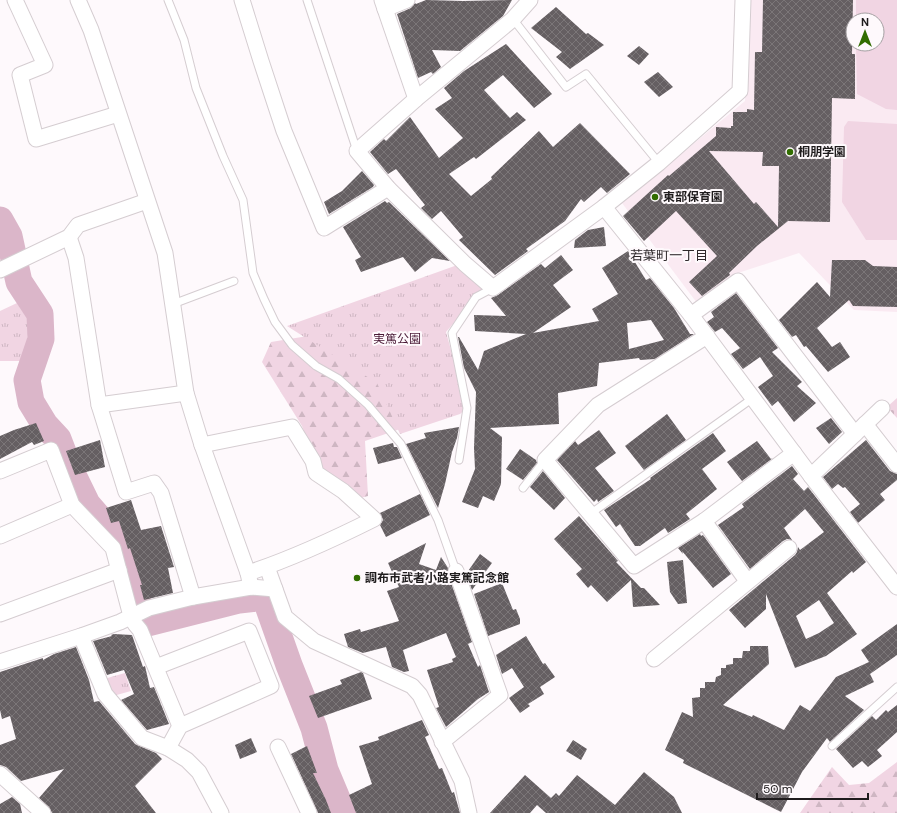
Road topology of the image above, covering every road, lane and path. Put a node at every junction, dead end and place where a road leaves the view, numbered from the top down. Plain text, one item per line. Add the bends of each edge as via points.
1 (15, 0) edge
2 (78, 0) edge
3 (168, 0) edge
4 (242, 0) edge
5 (307, 0) edge
6 (408, 0) edge
7 (530, 0) edge
8 (743, 0) edge
9 (383, 4) edge
10 (513, 19) junction
11 (416, 100) junction
12 (118, 114) junction
13 (357, 151) junction
14 (659, 163) junction
15 (388, 188) junction
16 (147, 201) junction
17 (604, 207) junction
18 (69, 237) junction
19 (4, 267) edge
20 (234, 281) dead end
21 (493, 288) junction
22 (172, 304) junction
23 (691, 315) junction
24 (707, 336) junction
25 (186, 393) junction
26 (753, 398) junction
27 (99, 404) junction
28 (882, 408) dead end
29 (860, 429) junction
30 (202, 445) junction
31 (794, 453) junction
32 (459, 460) dead end
33 (545, 460) junction
34 (897, 465) edge
35 (0, 471) edge
36 (811, 476) junction
37 (523, 488) dead end
38 (72, 505) junction
39 (590, 514) junction
40 (704, 521) junction
41 (0, 536) edge
42 (789, 548) dead end
43 (267, 567) junction
44 (119, 570) junction
45 (456, 572) joint
46 (250, 580) junction
47 (747, 581) junction
48 (897, 587) edge
49 (275, 589) junction
50 (193, 597) junction
51 (0, 614) edge
52 (131, 616) junction
53 (81, 636) junction
54 (654, 659) dead end
55 (0, 662) edge
56 (156, 667) junction
57 (897, 687) edge
58 (180, 726) junction
59 (442, 742) junction
60 (832, 746) dead end
61 (278, 747) dead end
62 (168, 748) junction
63 (0, 774) edge
64 (43, 813) edge
65 (221, 813) edge
66 (309, 813) edge
67 (469, 813) edge

1 - 12 street via 45,65 20,75 36,139
2 - 12 street
3 - 45 lane via 184,40 196,88 243,200 254,273 275,322 292,345 316,366 339,379 368,405 401,444 438,520
4 - 15 street via 284,131 324,228
5 - 13 lane
6 - 9 street
7 - 10 street
8 - 14 street via 740,91
9 - 11 street
10 - 11 street
10 - 14 lane via 566,87 586,74
11 - 13 street
12 - 16 street
13 - 15 street
14 - 17 street
15 - 21 street
16 - 18 street via 78,225
16 - 22 street via 165,253
17 - 21 street
17 - 23 street
18 - 19 street
18 - 27 street via 76,258
20 - 22 lane
21 - 32 lane via 476,297 452,333 467,408
22 - 25 street
23 - 24 street
23 - 29 street via 738,281
24 - 26 street
24 - 33 street via 598,404
25 - 27 street
25 - 30 street
26 - 31 street
26 - 39 lane
27 - 50 street via 126,492 154,483 161,493
28 - 29 street
29 - 34 street
29 - 36 street
30 - 43 street via 292,427 313,461 316,473 343,491 374,518
30 - 46 street
31 - 36 street
31 - 40 street
33 - 37 lane
33 - 39 street
35 - 38 street via 51,450
36 - 48 street
38 - 41 street
38 - 44 street via 113,548
39 - 40 street via 634,566
40 - 47 street
42 - 47 street
43 - 46 street
43 - 49 street
44 - 51 street
44 - 52 street
45 - 59 street via 500,695
46 - 49 street
46 - 50 street
47 - 54 street
49 - 59 street via 285,616 314,641 412,686 420,695
50 - 52 street via 149,608
52 - 53 street
52 - 56 street
53 - 55 street
53 - 62 street via 105,694 142,738
56 - 58 street
56 - 58 street via 249,631 271,686
57 - 60 lane
58 - 62 street
59 - 67 street via 462,782
61 - 66 street
62 - 65 street via 187,760 199,772
63 - 64 street

